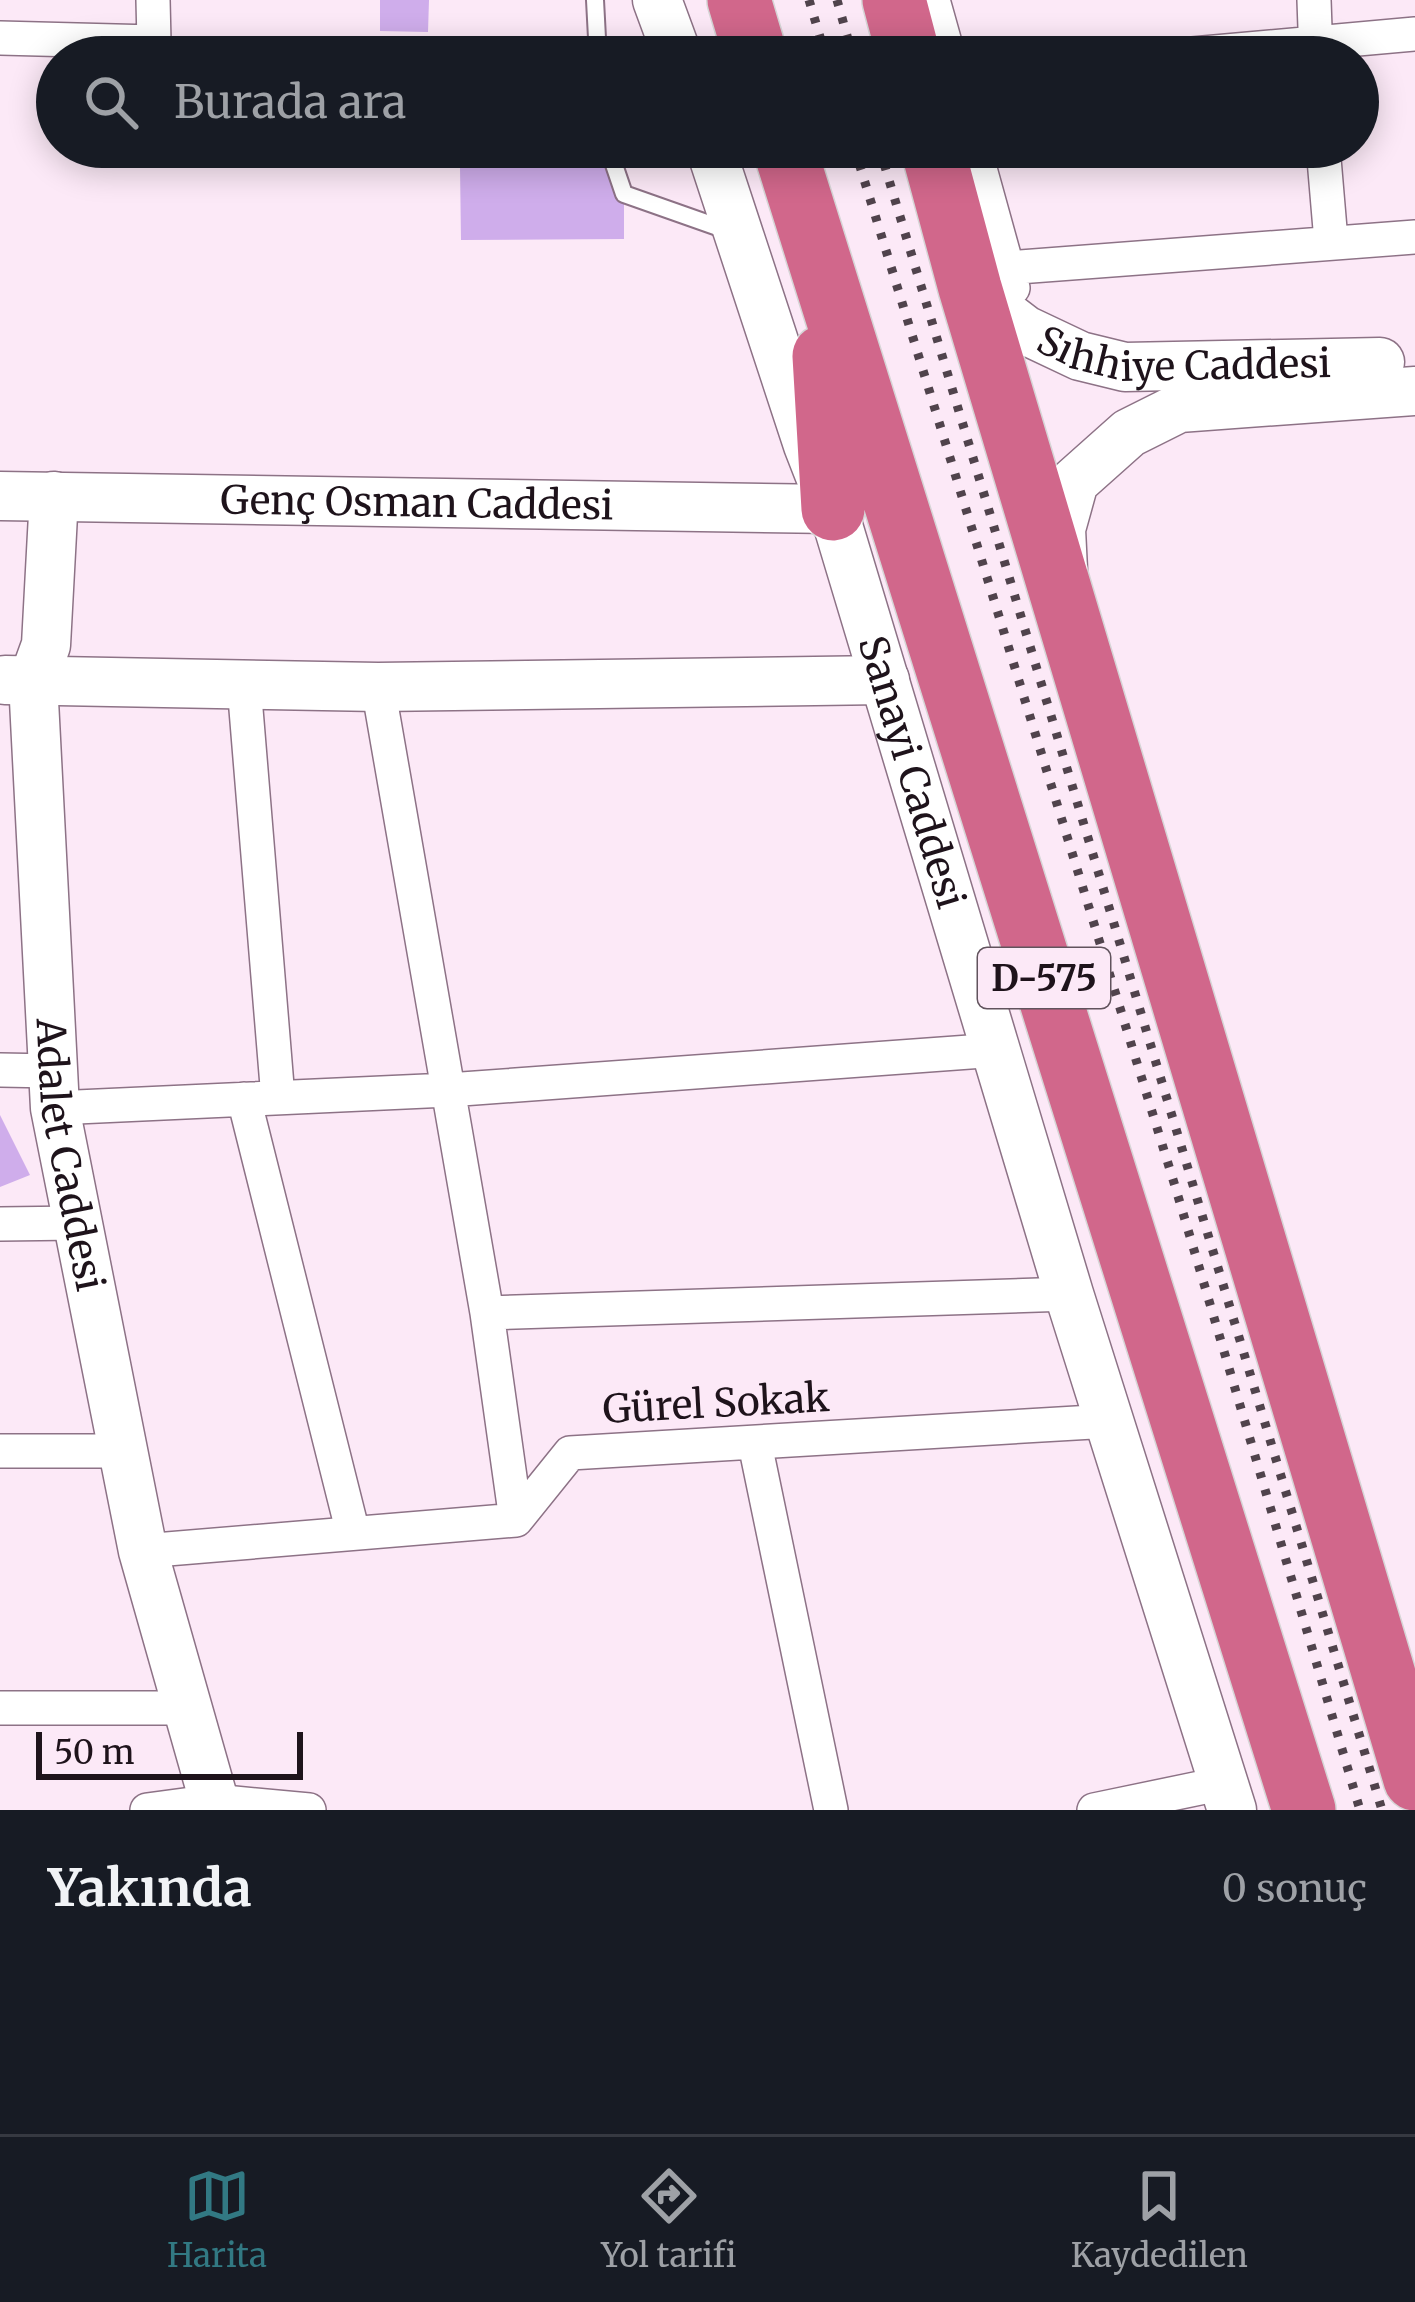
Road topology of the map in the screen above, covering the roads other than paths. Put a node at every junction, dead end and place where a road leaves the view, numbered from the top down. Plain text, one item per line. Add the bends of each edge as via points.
1 (152, 0) edge
2 (595, 0) edge
3 (657, 0) edge
4 (739, 0) edge
5 (894, 0) edge
6 (933, 0) edge
7 (1314, 0) edge
8 (1415, 34) edge
9 (154, 36) edge
10 (597, 36) edge
11 (670, 36) edge
12 (750, 36) edge
13 (903, 36) edge
14 (943, 36) edge
15 (1315, 36) edge
16 (0, 38) edge
17 (36, 39) edge
18 (1379, 40) edge
19 (615, 168) edge
20 (717, 168) edge
21 (790, 168) edge
22 (941, 168) edge
23 (976, 168) edge
24 (1325, 168) edge
25 (741, 235) junction
26 (1415, 237) edge
27 (1331, 241) junction
28 (818, 259) junction
29 (988, 278) junction
30 (1415, 361) edge
31 (1415, 391) edge
32 (0, 496) edge
33 (54, 496) junction
34 (833, 509) junction
35 (1064, 604) junction
36 (885, 680) junction
37 (16, 681) edge
38 (244, 685) junction
39 (378, 687) junction
40 (997, 1050) junction
41 (0, 1070) edge
42 (54, 1089) junction
43 (448, 1090) junction
44 (261, 1099) junction
45 (80, 1223) junction
46 (0, 1224) edge
47 (1069, 1294) junction
48 (487, 1312) junction
49 (1110, 1421) junction
50 (754, 1444) junction
51 (0, 1451) edge
52 (122, 1451) junction
53 (516, 1520) junction
54 (352, 1533) junction
55 (143, 1551) junction
56 (0, 1708) edge
57 (187, 1708) junction
58 (1415, 1779) edge
59 (1228, 1796) edge
60 (214, 1801) junction
61 (299, 1809) edge
62 (147, 1810) edge
63 (309, 1810) edge
64 (831, 1810) edge
65 (1094, 1810) edge
66 (1304, 1810) edge

1 - 9 street
2 - 10 lane
3 - 11 street
4 - 12 highway
5 - 13 highway
6 - 14 street
7 - 15 street
8 - 18 street
16 - 17 street
19 - 25 lane via 624,194
20 - 25 street, Sanayi Caddesi
21 - 28 highway, Sanayi Caddesi / D-575
22 - 29 highway, D-575
23 - 29 street
24 - 27 street
25 - 34 street, Sanayi Caddesi
26 - 27 street
27 - 29 street
28 - 34 highway
28 - 66 highway, Sanayi Caddesi / D-575
29 - 30 street, Sıhhiye Caddesi via 1025,330 1125,367
29 - 35 highway, D-575
31 - 35 street, Sıhhiye Caddesi via 1179,408 1130,433 1074,482 1061,530
32 - 33 street, Genç Osman Caddesi
33 - 34 street, Genç Osman Caddesi
33 - 37 street, Adalet Caddesi via 46,645
34 - 36 street, Sanayi Caddesi
35 - 58 highway, D-575
36 - 39 street
36 - 40 street, Sanayi Caddesi
37 - 38 street
37 - 42 street, Adalet Caddesi
38 - 39 street
38 - 44 street
39 - 43 street
40 - 43 street
40 - 47 street, Sanayi Caddesi
41 - 42 street
42 - 44 street
42 - 45 street, Adalet Caddesi
43 - 44 street
43 - 48 street
44 - 54 street
45 - 46 street
45 - 52 street, Adalet Caddesi
47 - 48 street
47 - 49 street, Sanayi Caddesi
48 - 53 street
49 - 50 street, Gürel Sokak
49 - 59 street, Sanayi Caddesi
50 - 53 street, Gürel Sokak via 570,1453
50 - 64 street
51 - 52 street
52 - 55 street, Adalet Caddesi
53 - 54 street
54 - 55 street
55 - 57 street, Adalet Caddesi
56 - 57 street
57 - 60 street, Adalet Caddesi
59 - 65 street
60 - 61 street
60 - 62 street
61 - 63 street

